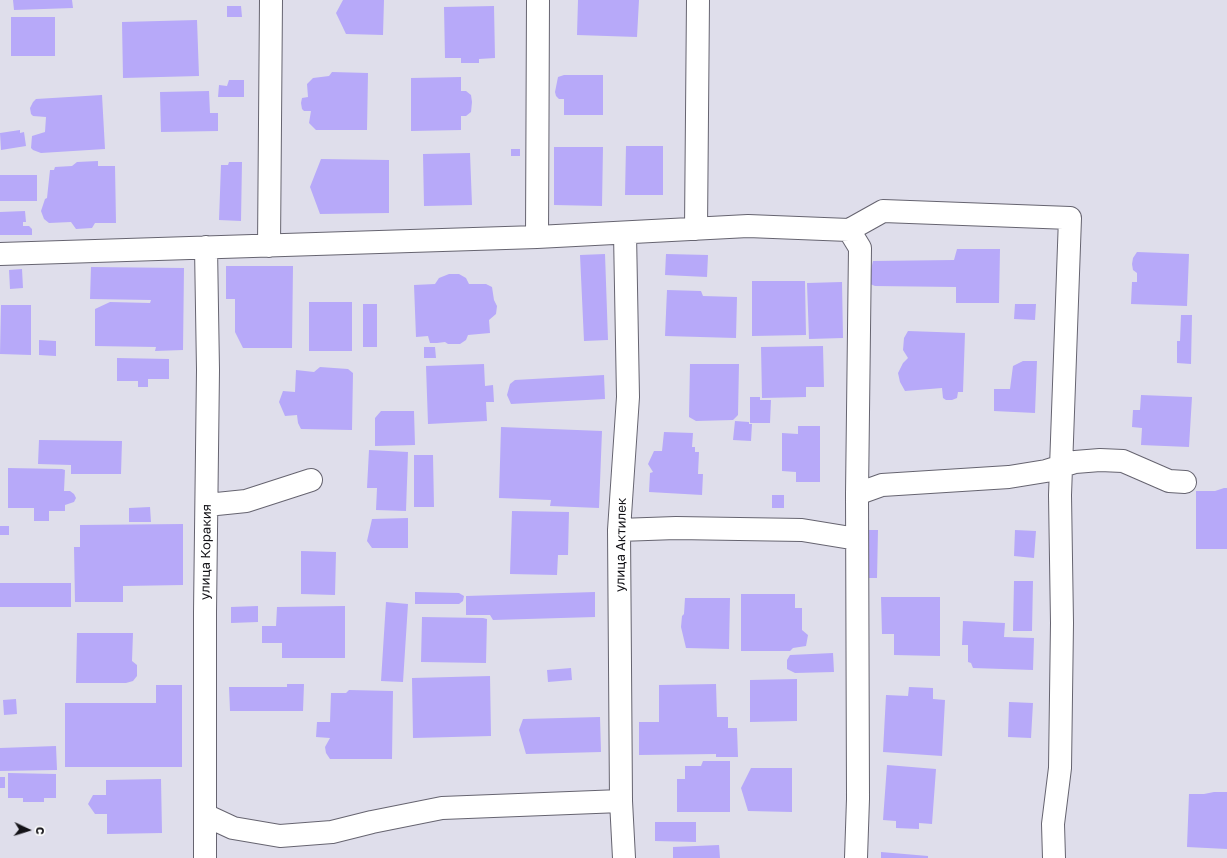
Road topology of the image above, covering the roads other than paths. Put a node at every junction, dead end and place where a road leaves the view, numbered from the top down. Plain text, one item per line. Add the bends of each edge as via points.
1 (271, 0) edge
2 (538, 0) edge
3 (698, 0) edge
4 (696, 229) junction
5 (849, 230) junction
6 (625, 233) junction
7 (538, 237) junction
8 (269, 246) junction
9 (206, 247) junction
10 (0, 254) edge
11 (1062, 466) junction
12 (311, 480) dead end
13 (1185, 482) dead end
14 (858, 494) junction
15 (207, 505) junction
16 (619, 530) junction
17 (858, 539) junction
18 (621, 801) junction
19 (205, 815) junction
20 (205, 858) edge
21 (624, 858) edge
22 (856, 858) edge
23 (1054, 858) edge

1 - 8 street
2 - 7 street
3 - 4 street
4 - 5 street via 748,226
4 - 6 street
5 - 11 street via 883,210 1070,218
5 - 14 street via 860,248
6 - 7 street
6 - 16 street, улица Актилек via 628,397
7 - 8 street
8 - 9 street
9 - 10 street
9 - 15 street, улица Коракия
11 - 13 street via 1075,462 1122,461 1169,481
11 - 14 street via 1009,477 882,485
11 - 23 street via 1060,768 1054,824
12 - 15 street via 246,501
14 - 17 street
15 - 19 street, улица Коракия
16 - 17 street via 802,530
16 - 18 street, улица Актилек
17 - 22 street
18 - 19 street via 442,808 332,832 280,836 233,828
18 - 21 street, улица Актилек
19 - 20 street, улица Коракия

